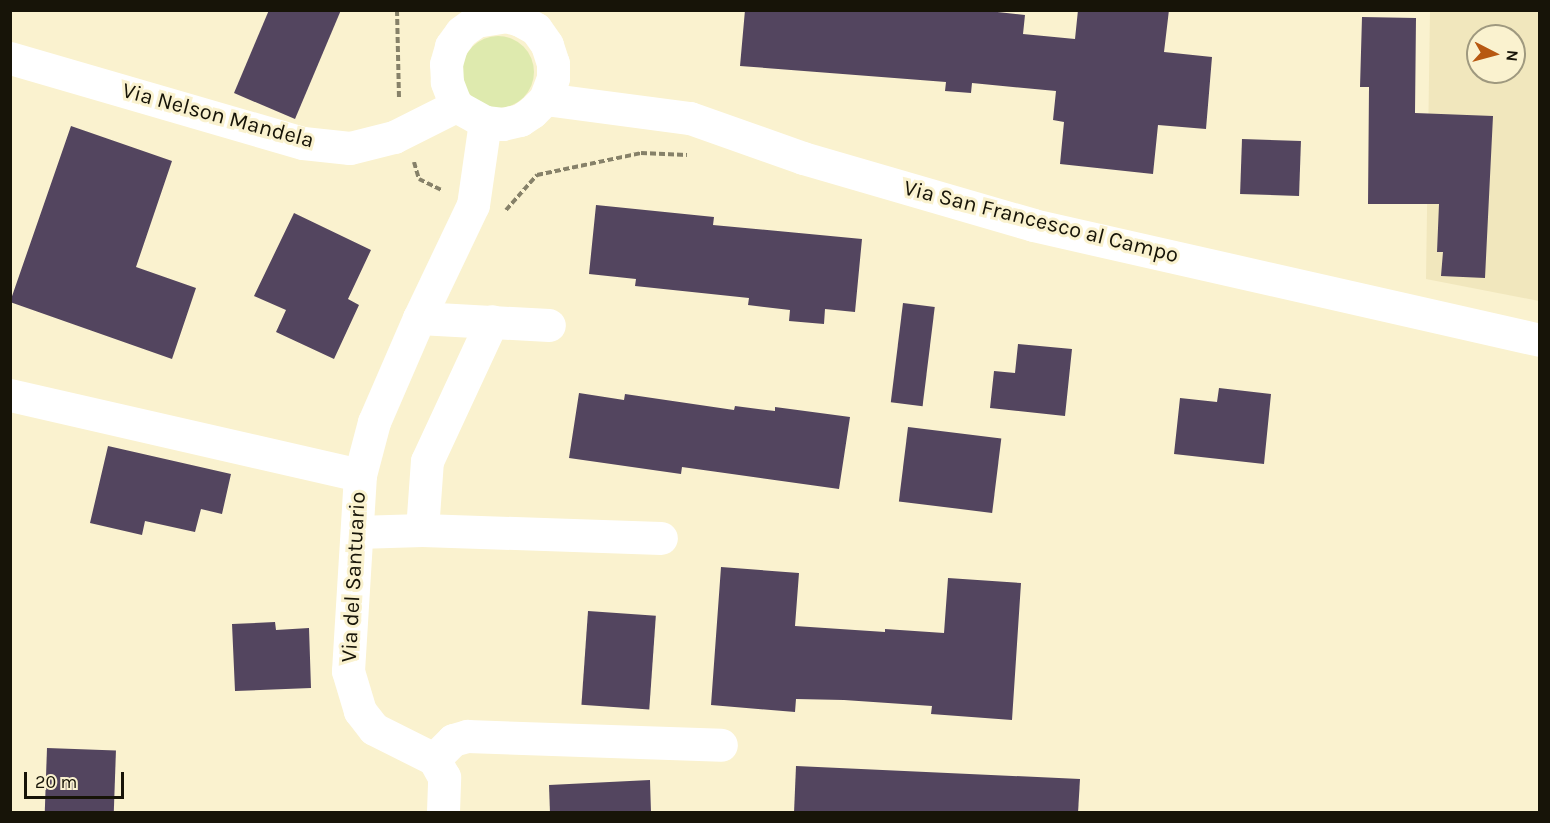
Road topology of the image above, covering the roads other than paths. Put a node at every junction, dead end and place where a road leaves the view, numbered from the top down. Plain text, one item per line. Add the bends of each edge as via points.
1 (471, 18) edge
2 (10, 58) edge
3 (545, 99) junction
4 (456, 106) junction
5 (485, 122) junction
6 (419, 318) junction
7 (492, 321) junction
8 (549, 325) dead end
9 (1539, 340) edge
10 (10, 394) edge
11 (360, 475) junction
12 (422, 530) junction
13 (357, 532) junction
14 (661, 538) dead end
15 (721, 745) dead end
16 (434, 759) junction
17 (443, 813) edge

1 - 3 street via 506,16 536,30 553,63 553,78
1 - 4 street via 452,46 446,64 447,82
2 - 4 street, Via Nelson Mandela via 303,143 351,148 394,137
3 - 5 street via 520,120
3 - 9 street, Via San Francesco al Campo via 690,118 803,158 1033,225
4 - 5 street
5 - 6 street, Via del Santuario via 473,205
6 - 7 street
6 - 11 street, Via del Santuario via 374,422
7 - 8 street
7 - 12 street via 427,461
10 - 11 street, Via del Santuario
11 - 13 street, Via del Santuario
12 - 13 street
12 - 14 street
13 - 16 street, Via del Santuario via 348,671 360,711 374,729
15 - 16 street via 467,736 453,740
16 - 17 street via 444,777

